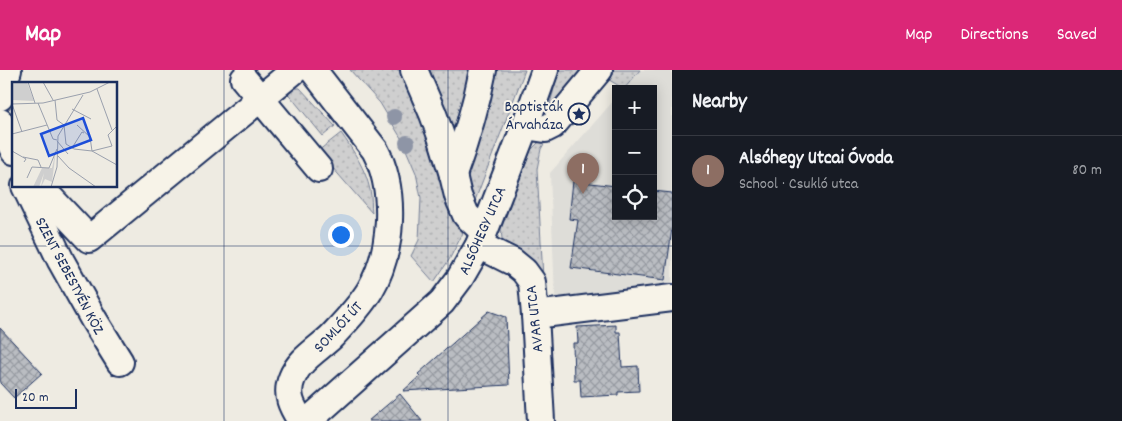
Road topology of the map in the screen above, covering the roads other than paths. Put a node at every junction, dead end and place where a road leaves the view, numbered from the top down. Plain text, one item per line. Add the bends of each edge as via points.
1 (8, 70) edge
2 (295, 70) edge
3 (313, 70) edge
4 (414, 70) edge
5 (482, 70) edge
6 (545, 70) edge
7 (599, 70) edge
8 (252, 89) junction
9 (0, 97) edge
10 (0, 122) edge
11 (525, 126) junction
12 (12, 147) edge
13 (319, 169) dead end
14 (453, 174) junction
15 (26, 188) edge
16 (41, 188) edge
17 (481, 238) junction
18 (672, 298) edge
19 (535, 315) junction
20 (120, 362) dead end
21 (301, 421) edge
22 (308, 421) edge
23 (541, 421) edge

1 - 9 street
2 - 8 street
3 - 21 street, SOMLÓI ÚT via 375,150 388,187 389,202 386,246 370,290 329,339 298,366 291,380 292,407
4 - 14 street, AVAR UTCA
5 - 14 street via 464,146
6 - 11 street, ALSÓHEGY UTCA
7 - 11 street via 553,125 545,129
8 - 13 street
8 - 16 street via 89,238
10 - 12 street
11 - 17 street, ALSÓHEGY UTCA
14 - 17 street, AVAR UTCA via 466,215
15 - 20 street, SZENT SEBESTYÉN KÖZ via 62,261
17 - 19 street, AVAR UTCA via 530,278 534,288
17 - 22 street, ALSÓHEGY UTCA via 460,278 442,302
18 - 19 street
19 - 23 street, AVAR UTCA

